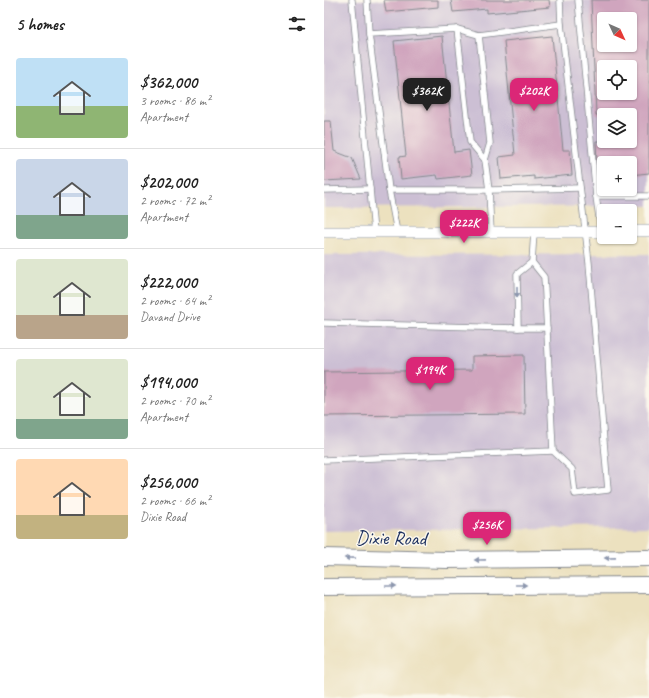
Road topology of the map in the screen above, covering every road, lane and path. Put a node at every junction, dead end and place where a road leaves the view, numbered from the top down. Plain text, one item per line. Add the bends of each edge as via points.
1 (352, 0) edge
2 (367, 0) edge
3 (560, 0) edge
4 (578, 0) edge
5 (561, 24) junction
6 (457, 29) junction
7 (369, 34) junction
8 (479, 35) junction
9 (485, 160) junction
10 (580, 188) junction
11 (370, 189) junction
12 (324, 190) edge
13 (389, 190) junction
14 (488, 190) junction
15 (596, 196) junction
16 (649, 196) edge
17 (597, 204) edge
18 (637, 231) edge
19 (649, 231) edge
20 (324, 232) edge
21 (374, 232) junction
22 (397, 232) junction
23 (491, 232) junction
24 (534, 232) junction
25 (585, 232) junction
26 (597, 232) edge
27 (532, 262) junction
28 (324, 323) edge
29 (518, 328) junction
30 (547, 328) junction
31 (553, 451) junction
32 (324, 460) edge
33 (324, 557) edge
34 (649, 558) edge
35 (649, 585) edge
36 (324, 587) edge

1 - 11 lane
2 - 7 lane
3 - 5 lane
4 - 15 lane
5 - 8 lane
5 - 10 lane
6 - 7 lane
6 - 8 lane
6 - 9 lane via 470,142
7 - 13 lane
8 - 9 lane via 490,143
9 - 14 lane
10 - 14 lane
10 - 25 lane
11 - 12 lane
11 - 21 lane
13 - 14 lane
13 - 22 lane
14 - 23 lane
15 - 16 lane
15 - 17 lane
18 - 19 street
20 - 21 street
21 - 22 street
22 - 23 street
23 - 24 street
24 - 25 street
24 - 27 lane
25 - 26 street
25 - 31 lane via 608,490 575,494 572,469
27 -> 29 lane via 517,274
27 - 30 lane via 544,277
28 - 29 lane
29 - 30 lane
30 - 31 lane
31 - 32 lane
34 -> 33 main road, Dixie Road via 446,560
36 -> 35 main road

